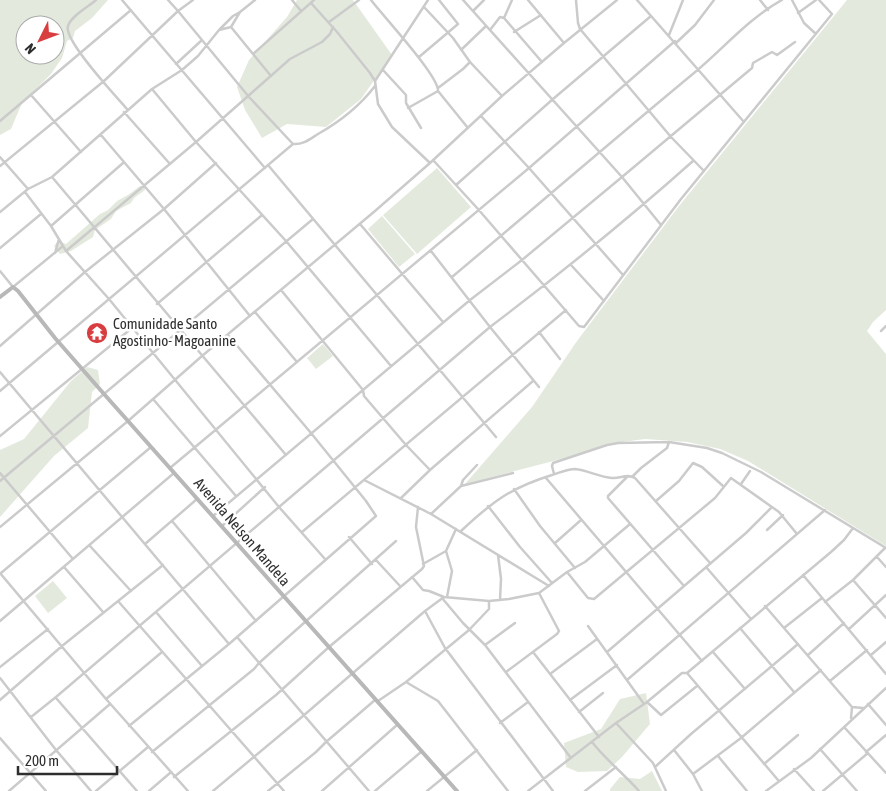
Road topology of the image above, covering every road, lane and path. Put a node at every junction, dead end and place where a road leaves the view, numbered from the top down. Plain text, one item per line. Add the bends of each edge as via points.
1 (96, 0) edge
2 (122, 0) edge
3 (168, 0) edge
4 (193, 0) edge
5 (248, 0) edge
6 (255, 0) edge
7 (292, 0) edge
8 (314, 0) edge
9 (358, 0) edge
10 (371, 0) edge
11 (428, 0) edge
12 (439, 0) edge
13 (463, 0) edge
14 (484, 0) edge
15 (512, 0) edge
16 (528, 0) edge
17 (576, 0) edge
18 (617, 0) edge
19 (637, 0) edge
20 (683, 0) edge
21 (714, 0) edge
22 (760, 0) edge
23 (780, 0) edge
24 (792, 0) edge
25 (818, 0) edge
26 (251, 3) junction
27 (311, 3) junction
28 (424, 7) junction
29 (131, 10) junction
30 (768, 10) junction
31 (178, 11) junction
32 (302, 11) junction
33 (473, 11) junction
34 (240, 12) junction
35 (798, 13) junction
36 (541, 15) junction
37 (651, 16) junction
38 (504, 18) junction
39 (328, 22) junction
40 (486, 26) junction
41 (231, 27) junction
42 (333, 27) junction
43 (580, 29) junction
44 (219, 30) junction
45 (490, 30) junction
46 (338, 32) junction
47 (514, 32) junction
48 (448, 33) junction
49 (330, 34) junction
50 (816, 34) junction
51 (669, 35) junction
52 (152, 36) junction
53 (403, 38) junction
54 (202, 40) junction
55 (675, 42) junction
56 (795, 42) dead end
57 (564, 43) junction
58 (207, 45) junction
59 (461, 50) junction
60 (80, 54) junction
61 (252, 54) junction
62 (603, 57) junction
63 (419, 58) junction
64 (470, 62) junction
65 (542, 62) junction
66 (176, 64) junction
67 (699, 69) junction
68 (182, 70) junction
69 (383, 70) junction
70 (529, 73) junction
71 (271, 76) junction
72 (104, 81) junction
73 (375, 82) junction
74 (626, 83) junction
75 (375, 86) junction
76 (152, 89) junction
77 (438, 90) junction
78 (31, 95) junction
79 (720, 95) junction
80 (502, 96) junction
81 (249, 97) junction
82 (553, 99) junction
83 (408, 108) junction
84 (649, 110) junction
85 (126, 111) junction
86 (481, 116) junction
87 (223, 119) junction
88 (0, 121) edge
89 (53, 121) junction
90 (744, 122) junction
91 (576, 125) junction
92 (421, 128) dead end
93 (468, 128) junction
94 (101, 135) junction
95 (671, 137) junction
96 (196, 142) junction
97 (505, 142) junction
98 (293, 144) junction
99 (599, 151) junction
100 (81, 152) junction
101 (0, 157) edge
102 (693, 161) junction
103 (4, 162) junction
104 (124, 162) junction
105 (432, 162) junction
106 (216, 163) junction
107 (170, 164) junction
108 (0, 166) edge
109 (267, 167) junction
110 (529, 168) junction
111 (704, 171) junction
112 (52, 177) junction
113 (622, 177) junction
114 (456, 185) junction
115 (144, 186) junction
116 (28, 189) junction
117 (239, 190) junction
118 (24, 192) junction
119 (550, 192) junction
120 (76, 205) junction
121 (643, 205) junction
122 (164, 209) junction
123 (478, 209) junction
124 (0, 212) edge
125 (41, 214) junction
126 (262, 215) junction
127 (572, 217) junction
128 (313, 219) junction
129 (360, 224) junction
130 (661, 225) junction
131 (51, 226) junction
132 (95, 227) junction
133 (501, 235) junction
134 (185, 236) junction
135 (59, 238) junction
136 (286, 241) junction
137 (335, 245) junction
138 (595, 245) junction
139 (63, 246) junction
140 (0, 248) edge
141 (114, 249) junction
142 (430, 250) junction
143 (66, 251) junction
144 (54, 254) junction
145 (522, 260) junction
146 (206, 262) junction
147 (572, 265) junction
148 (308, 267) junction
149 (0, 271) edge
150 (85, 272) junction
151 (402, 274) junction
152 (623, 275) junction
153 (136, 276) junction
154 (452, 277) junction
155 (545, 285) junction
156 (13, 287) junction
157 (229, 289) junction
158 (282, 290) junction
159 (377, 295) junction
160 (0, 297) edge
161 (109, 299) junction
162 (470, 300) junction
163 (604, 300) junction
164 (157, 304) junction
165 (566, 310) junction
166 (255, 312) junction
167 (36, 315) junction
168 (250, 316) junction
169 (350, 318) junction
170 (443, 322) junction
171 (886, 326) edge
172 (132, 327) junction
173 (490, 327) junction
174 (180, 331) junction
175 (881, 331) dead end
176 (539, 332) junction
177 (228, 335) junction
178 (323, 340) junction
179 (58, 341) junction
180 (417, 344) junction
181 (0, 346) edge
182 (153, 353) junction
183 (512, 354) junction
184 (202, 356) junction
185 (560, 359) dead end
186 (297, 362) junction
187 (391, 366) junction
188 (82, 368) junction
189 (440, 370) junction
190 (0, 372) edge
191 (175, 379) junction
192 (533, 381) junction
193 (9, 383) junction
194 (270, 384) junction
195 (539, 388) dead end
196 (0, 390) edge
197 (363, 390) junction
198 (104, 394) junction
199 (462, 397) junction
200 (153, 399) junction
201 (244, 407) junction
202 (32, 410) junction
203 (383, 418) junction
204 (128, 422) junction
205 (484, 424) junction
206 (217, 429) junction
207 (311, 433) junction
208 (0, 436) edge
209 (54, 436) junction
210 (496, 437) dead end
211 (669, 442) junction
212 (406, 445) junction
213 (151, 447) junction
214 (194, 448) junction
215 (286, 455) junction
216 (333, 460) junction
217 (76, 463) junction
218 (477, 465) dead end
219 (170, 468) junction
220 (430, 470) junction
221 (750, 471) dead end
222 (0, 473) edge
223 (175, 473) junction
224 (512, 473) dead end
225 (554, 474) junction
226 (628, 476) junction
227 (633, 476) junction
228 (545, 477) junction
229 (4, 478) junction
230 (258, 479) junction
231 (364, 480) junction
232 (0, 482) edge
233 (741, 484) junction
234 (461, 486) junction
235 (724, 486) junction
236 (265, 487) junction
237 (355, 488) junction
238 (514, 489) junction
239 (99, 491) junction
240 (236, 496) junction
241 (401, 498) junction
242 (198, 499) junction
243 (656, 501) junction
244 (27, 505) junction
245 (279, 506) junction
246 (488, 506) junction
247 (772, 506) junction
248 (418, 507) junction
249 (824, 510) junction
250 (431, 514) junction
251 (783, 515) junction
252 (213, 516) junction
253 (122, 518) junction
254 (581, 520) junction
255 (172, 521) junction
256 (630, 524) junction
257 (222, 526) junction
258 (0, 527) edge
259 (456, 528) junction
260 (680, 528) junction
261 (853, 528) junction
262 (768, 530) dead end
263 (461, 531) junction
264 (50, 532) junction
265 (302, 532) junction
266 (797, 534) junction
267 (349, 537) junction
268 (396, 541) dead end
269 (237, 543) junction
270 (555, 543) junction
271 (145, 544) junction
272 (90, 546) junction
273 (603, 546) junction
274 (886, 548) edge
275 (653, 550) junction
276 (446, 551) junction
277 (497, 554) junction
278 (877, 557) junction
279 (74, 559) junction
280 (325, 559) junction
281 (376, 560) junction
282 (710, 563) junction
283 (372, 564) junction
284 (423, 564) junction
285 (163, 565) junction
286 (706, 566) junction
287 (64, 567) junction
288 (209, 567) junction
289 (886, 567) edge
290 (575, 568) junction
291 (567, 572) junction
292 (626, 572) junction
293 (0, 573) edge
294 (803, 575) junction
295 (412, 577) junction
296 (853, 580) junction
297 (551, 584) junction
298 (400, 586) junction
299 (684, 586) junction
300 (182, 590) junction
301 (131, 591) junction
302 (539, 593) junction
303 (729, 593) junction
304 (886, 595) edge
305 (283, 596) junction
306 (444, 598) junction
307 (822, 598) junction
308 (500, 600) junction
309 (24, 601) junction
310 (118, 601) junction
311 (489, 601) junction
312 (825, 602) junction
313 (875, 605) junction
314 (766, 606) junction
315 (657, 608) junction
316 (155, 611) junction
317 (425, 611) junction
318 (103, 612) junction
319 (751, 618) junction
320 (886, 618) edge
321 (256, 621) junction
322 (306, 621) junction
323 (0, 622) edge
324 (515, 623) dead end
325 (844, 623) junction
326 (140, 625) junction
327 (588, 626) dead end
328 (740, 628) junction
329 (784, 628) junction
330 (48, 629) junction
331 (849, 629) junction
332 (469, 630) junction
333 (679, 635) junction
334 (237, 637) junction
335 (597, 638) junction
336 (886, 642) edge
337 (228, 644) junction
338 (798, 644) junction
339 (485, 645) junction
340 (62, 646) junction
341 (330, 647) junction
342 (445, 648) junction
343 (867, 650) junction
344 (162, 651) junction
345 (533, 652) junction
346 (608, 652) junction
347 (713, 652) junction
348 (808, 655) junction
349 (871, 655) junction
350 (702, 661) junction
351 (259, 663) junction
352 (617, 665) junction
353 (202, 666) junction
354 (771, 666) junction
355 (0, 667) edge
356 (821, 670) junction
357 (506, 672) junction
358 (84, 673) junction
359 (687, 673) junction
360 (352, 674) junction
361 (550, 674) junction
362 (886, 674) edge
363 (0, 678) edge
364 (186, 678) junction
365 (627, 680) junction
366 (830, 681) junction
367 (406, 682) junction
368 (697, 686) junction
369 (886, 688) edge
370 (745, 689) junction
371 (282, 690) junction
372 (11, 691) junction
373 (794, 692) junction
374 (603, 694) dead end
375 (56, 698) junction
376 (106, 699) junction
377 (0, 700) edge
378 (570, 700) junction
379 (376, 701) junction
380 (528, 702) junction
381 (646, 703) junction
382 (110, 704) junction
383 (868, 704) junction
384 (208, 705) junction
385 (852, 707) junction
386 (863, 708) junction
387 (579, 712) junction
388 (718, 712) junction
389 (303, 716) junction
390 (31, 717) junction
391 (851, 720) junction
392 (500, 723) junction
393 (616, 724) junction
394 (886, 725) edge
395 (129, 726) junction
396 (397, 726) junction
397 (844, 726) junction
398 (82, 728) junction
399 (231, 731) junction
400 (798, 735) dead end
401 (886, 735) edge
402 (599, 737) junction
403 (0, 738) edge
404 (741, 738) junction
405 (326, 742) junction
406 (592, 742) junction
407 (148, 747) junction
408 (820, 749) junction
409 (56, 750) junction
410 (477, 750) junction
411 (674, 750) junction
412 (152, 752) junction
413 (421, 752) junction
414 (867, 752) junction
415 (718, 756) junction
416 (254, 758) junction
417 (571, 758) junction
418 (764, 764) junction
419 (616, 767) junction
420 (349, 768) junction
421 (655, 768) junction
422 (794, 769) junction
423 (119, 771) junction
424 (170, 772) junction
425 (30, 773) junction
426 (886, 773) edge
427 (693, 774) junction
428 (842, 775) junction
429 (174, 777) junction
430 (443, 777) junction
431 (544, 779) junction
432 (778, 780) junction
433 (277, 783) junction
434 (591, 786) junction
435 (768, 790) edge
436 (9, 791) edge
437 (46, 791) edge
438 (91, 791) edge
439 (96, 791) edge
440 (137, 791) edge
441 (149, 791) edge
442 (188, 791) edge
443 (213, 791) edge
444 (268, 791) edge
445 (284, 791) edge
446 (322, 791) edge
447 (368, 791) edge
448 (375, 791) edge
449 (427, 791) edge
450 (457, 791) edge
451 (508, 791) edge
452 (528, 791) edge
453 (552, 791) edge
454 (584, 791) edge
455 (595, 791) edge
456 (639, 791) edge
457 (666, 791) edge
458 (702, 791) edge
459 (747, 791) edge
460 (814, 791) edge
461 (823, 791) edge
462 (857, 791) edge

1 - 60 street via 67,27 69,38
2 - 29 street
3 - 31 street
4 - 31 street
5 - 26 street
6 - 26 street
7 - 32 street
8 - 27 street
9 - 39 street
10 - 53 street
11 - 28 street
12 - 48 street via 458,23
13 - 33 street
14 - 33 street
15 - 38 street
16 - 36 street
17 - 43 street
18 - 43 street
19 - 37 street
20 - 51 street
21 - 55 street
22 - 30 street
23 - 30 street
24 - 35 street
25 - 35 street
25 - 50 street via 832,14
26 - 34 street
27 - 32 street
27 - 39 street
28 - 48 street
28 - 53 street
29 - 52 street
29 - 60 street
30 - 67 street
31 - 52 street
31 - 54 street
32 - 61 street
33 - 40 street
34 - 41 street
34 - 44 street
35 - 50 street
36 - 47 street
36 - 57 street
37 - 51 street
37 - 62 street
38 - 45 street via 500,17
38 - 47 street
39 - 42 street
40 - 45 street
40 - 59 street
41 - 44 street
41 - 61 street
42 - 46 street
42 - 49 street
43 - 57 street
43 - 62 street
44 - 58 street
45 - 70 street
46 - 49 street
46 - 73 street
47 - 65 street
48 - 59 street
48 - 63 street
49 - 71 street via 318,46 290,59
50 - 90 street
51 - 55 street
52 - 66 street
52 - 72 street
53 - 63 street
53 - 69 street
54 - 58 street
54 - 66 street
55 - 67 street
55 - 74 street
56 - 79 street via 777,55 772,52 753,63 752,68
57 - 65 street
58 - 68 street
58 - 81 street
59 - 64 street
60 - 72 street
60 - 78 street
61 - 71 street
62 - 74 street
62 - 82 street
63 - 77 street
64 - 77 street
64 - 80 street
65 - 70 street
66 - 68 street
67 - 79 street
67 - 84 street
68 - 76 street
68 - 87 street
69 - 73 street
69 - 83 street via 406,95
70 - 80 street
70 - 82 street
71 - 81 street
72 - 85 street
72 - 89 street
73 - 75 street
74 - 84 street
74 - 91 street
75 - 98 street via 339,122 300,144
75 - 105 street via 378,104 392,127
76 - 85 street
76 - 96 street
77 - 83 street
77 - 93 street
78 - 88 street
78 - 89 street
79 - 90 street
79 - 95 street
80 - 86 street
81 - 87 street
81 - 98 street
82 - 91 street
82 - 97 street
83 - 92 street
84 - 95 street
84 - 99 street
85 - 94 street
85 - 107 street
86 - 93 street
86 - 97 street
87 - 96 street
87 - 109 street
89 - 100 street
89 - 103 street
90 - 111 street
91 - 99 street
91 - 110 street
93 - 105 street
94 - 100 street
94 - 104 street
95 - 102 street
95 - 113 street
96 - 106 street
96 - 107 street
97 - 110 street
97 - 114 street
98 - 109 street
99 - 113 street
99 - 119 street
100 - 112 street
101 - 103 street
102 - 111 street
102 - 121 street
103 - 108 street
103 - 116 street
104 - 115 street
104 - 120 street
105 - 114 street
105 - 129 street
106 - 117 street
106 - 122 street
107 - 115 street
109 - 117 street
109 - 128 street
110 - 119 street
110 - 123 street
111 - 130 street
112 - 116 street
112 - 120 street
113 - 121 street
113 - 127 street
114 - 123 street
115 - 122 street
115 - 132 street
116 - 118 street
117 - 126 street
117 - 134 street
118 - 124 street
118 - 125 street
119 - 127 street
119 - 133 street
120 - 131 street
120 - 132 street
121 - 130 street
121 - 138 street
122 - 134 street
122 - 141 street
123 - 133 street
123 - 142 street
125 - 131 street
125 - 140 street
126 - 136 street
126 - 146 street
127 - 138 street
127 - 145 street
128 - 136 street
128 - 137 street
129 - 137 street
129 - 151 street
130 - 152 street
131 - 135 street
132 - 141 street
132 - 143 street
133 - 145 street
133 - 154 street
134 - 146 street
134 - 153 street
135 - 139 street
135 - 144 street
136 - 148 street
136 - 157 street
137 - 148 street
137 - 159 street
138 - 147 street
138 - 152 street
139 - 143 street
139 - 144 street
141 - 150 street
141 - 153 street
142 - 151 street
142 - 154 street
143 - 150 street
144 - 156 street
145 - 155 street
145 - 162 street
146 - 157 street
146 - 164 street
147 - 155 street
147 - 163 street
148 - 158 street
148 - 169 street
149 - 156 street
150 - 161 street
150 - 167 street
151 - 159 street
151 - 170 street
152 - 163 street
153 - 161 street
153 - 164 street
154 - 162 street
155 - 165 street
155 - 173 street
156 - 160 street
156 - 167 street, Avenida Nelson Mandela
157 - 168 street
157 - 174 street
158 - 166 street
158 - 178 street
159 - 169 street
159 - 180 street
161 - 172 street
161 - 179 street
162 - 170 street
162 - 173 street
163 - 165 street via 584,327 579,326
164 - 174 street
165 - 176 street
166 - 168 street
166 - 186 street
167 - 179 street, Avenida Nelson Mandela
167 - 181 street
168 - 177 street
169 - 178 street
169 - 187 street
170 - 180 street
171 - 175 street
172 - 182 street
172 - 188 street
173 - 183 street
173 - 189 street
174 - 182 street
174 - 184 street
176 - 183 street
176 - 185 street
177 - 184 street
177 - 194 street
178 - 186 street
178 - 197 street
179 - 188 street, Avenida Nelson Mandela
179 - 193 street
180 - 187 street
180 - 189 street
182 - 191 street
182 - 198 street
183 - 192 street
183 - 199 street
184 - 191 street
184 - 201 street
186 - 194 street
187 - 197 street
188 - 198 street, Avenida Nelson Mandela
188 - 202 street
189 - 199 street
189 - 203 street
190 - 193 street
191 - 200 street
191 - 206 street
192 - 195 street
192 - 205 street
193 - 196 street
193 - 202 street
194 - 201 street
194 - 207 street
197 - 203 street via 364,396
197 - 207 street
198 - 204 street, Avenida Nelson Mandela
198 - 209 street
199 - 205 street
199 - 212 street
200 - 204 street
200 - 214 street
201 - 206 street
201 - 215 street
202 - 208 street
202 - 209 street
203 - 212 street
203 - 216 street
204 - 213 street, Avenida Nelson Mandela
204 - 217 street
205 - 210 street
205 - 220 street
206 - 214 street
206 - 230 street
207 - 215 street
207 - 216 street
209 - 217 street
209 - 229 street
211 - 225 street via 608,445 553,463
211 - 227 street via 667,448
211 - 249 street via 707,448 734,458
212 - 220 street
212 - 231 street
213 - 219 street, Avenida Nelson Mandela
213 - 239 street
214 - 219 street
214 - 240 street
215 - 230 street
216 - 237 street
216 - 245 street
217 - 239 street
217 - 244 street
218 - 234 street
219 - 223 street, Avenida Nelson Mandela
220 - 241 street
221 - 233 street
222 - 229 street
223 - 242 street, Avenida Nelson Mandela
223 - 253 street
224 - 234 street
225 - 226 street via 575,469 612,478
225 - 228 street
226 - 227 street
226 - 256 street via 608,498
227 - 243 street
228 - 238 street
228 - 254 street
229 - 232 street
229 - 244 street
230 - 236 street
230 - 240 street
231 - 237 street
231 - 241 street
233 - 235 street via 731,478
233 - 247 street
234 - 250 street
235 - 243 street via 702,466 693,463 679,481
235 - 260 street
236 - 245 street
236 - 257 street
237 - 265 street
237 - 267 street via 376,516
238 - 246 street
238 - 270 street
239 - 253 street
239 - 264 street
240 - 252 street
241 - 248 street
242 - 252 street, Avenida Nelson Mandela
242 - 255 street
243 - 260 street
244 - 258 street
244 - 264 street
245 - 265 street
245 - 269 street
246 - 263 street
246 - 297 street
247 - 251 street
247 - 282 street
248 - 250 street
248 - 284 street via 416,527
249 - 261 street
249 - 266 street
250 - 259 street
251 - 262 street
251 - 266 street
252 - 257 street, Avenida Nelson Mandela
253 - 271 street
253 - 272 street
254 - 270 street
254 - 273 street
255 - 271 street
255 - 288 street
256 - 273 street
256 - 275 street
257 - 269 street, Avenida Nelson Mandela
259 - 263 street
259 - 276 street
260 - 275 street
260 - 282 street
261 - 274 street
261 - 294 street via 844,540
263 - 277 street
264 - 279 street
264 - 293 street
265 - 280 street
266 - 303 street
267 - 280 street
267 - 283 street
268 - 281 street
269 - 288 street
269 - 305 street, Avenida Nelson Mandela
270 - 290 street
271 - 285 street
272 - 279 street
272 - 301 street
273 - 290 street
273 - 292 street
274 - 278 street
275 - 292 street
275 - 299 street
276 - 284 street
276 - 306 street via 452,571
277 - 297 street
277 - 308 street via 502,582
278 - 289 street
278 - 296 street
279 - 287 street
280 - 305 street
281 - 283 street
281 - 298 street
282 - 286 street
283 - 322 street
284 - 295 street
285 - 300 street
285 - 301 street
286 - 299 street
286 - 303 street
287 - 309 street
287 - 318 street
288 - 300 street
288 - 321 street
290 - 291 street
291 - 292 street via 592,599
291 - 297 street
292 - 315 street
293 - 309 street
294 - 307 street
294 - 314 street
295 - 298 street
295 - 306 street via 423,590
296 - 312 street
296 - 313 street
297 - 302 street
298 - 341 street
299 - 315 street
300 - 316 street
300 - 337 street
301 - 310 street
302 - 308 street
302 - 345 street via 559,631
303 - 319 street
303 - 333 street
304 - 313 street
305 - 321 street
305 - 322 street, Avenida Nelson Mandela
306 - 311 street
306 - 317 street
306 - 332 street
307 - 312 street
307 - 329 street
308 - 311 street
309 - 323 street
309 - 330 street
310 - 318 street
310 - 326 street
311 - 332 street via 489,609
312 - 325 street
313 - 320 street
313 - 331 street
314 - 319 street
314 - 329 street
315 - 333 street
315 - 346 street
316 - 326 street
316 - 353 street
317 - 342 street
317 - 360 street
318 - 340 street
319 - 328 street
321 - 334 street
322 - 341 street, Avenida Nelson Mandela
322 - 351 street
324 - 339 street
325 - 331 street
325 - 348 street
326 - 344 street
326 - 358 street
327 - 335 street
328 - 347 street
328 - 354 street
329 - 338 street
330 - 340 street
330 - 355 street
331 - 343 street
332 - 339 street
332 - 342 street
333 - 350 street
333 - 365 street
334 - 337 street
334 - 351 street
335 - 346 street
335 - 361 street
336 - 349 street
337 - 353 street
338 - 348 street
338 - 354 street
339 - 357 street
340 - 358 street
340 - 372 street
341 - 360 street, Avenida Nelson Mandela
341 - 371 street
342 - 367 street
342 - 392 street
343 - 349 street
343 - 366 street
344 - 364 street
344 - 376 street
345 - 357 street
345 - 361 street
346 - 352 street
347 - 350 street
347 - 370 street
348 - 356 street
349 - 362 street
350 - 359 street
351 - 371 street
351 - 384 street
352 - 365 street
352 - 378 street
353 - 364 street
354 - 370 street
354 - 373 street
356 - 366 street
356 - 373 street
357 - 380 street
358 - 375 street
358 - 376 street
359 - 368 street
359 - 381 street via 682,673
360 - 379 street, Avenida Nelson Mandela
360 - 389 street
361 - 378 street
363 - 372 street
364 - 384 street
364 - 395 street
365 - 381 street
366 - 385 street
367 - 379 street
367 - 410 street via 438,701
368 - 381 street via 660,715
368 - 388 street
369 - 383 street
370 - 388 street
371 - 389 street
371 - 399 street
372 - 377 street
372 - 390 street
373 - 404 street
374 - 387 street
375 - 390 street
375 - 398 street
376 - 382 street
378 - 387 street
379 - 396 street, Avenida Nelson Mandela
379 - 405 street
380 - 392 street
380 - 417 street
381 - 393 street
382 - 395 street
382 - 398 street
383 - 386 street
383 - 394 street
384 - 399 street
384 - 412 street
385 - 386 street
385 - 391 street
386 - 391 street
387 - 402 street
388 - 404 street
388 - 411 street
389 - 405 street
389 - 416 street
390 - 409 street
391 - 397 street
392 - 431 street
393 - 402 street
393 - 421 street
395 - 407 street
396 - 413 street, Avenida Nelson Mandela
396 - 420 street
397 - 408 street
397 - 414 street
398 - 409 street
398 - 423 street
399 - 416 street
399 - 429 street
400 - 418 street
401 - 414 street
402 - 406 street
403 - 425 street
404 - 415 street
404 - 418 street
405 - 420 street
405 - 433 street
406 - 417 street
406 - 419 street
407 - 412 street
407 - 423 street
408 - 422 street
408 - 428 street
409 - 425 street
409 - 438 street
410 - 430 street
410 - 451 street
411 - 421 street
411 - 427 street
412 - 424 street
413 - 430 street, Avenida Nelson Mandela
413 - 448 street
414 - 426 street
414 - 428 street
415 - 427 street
415 - 459 street
416 - 433 street
416 - 443 street
417 - 431 street
418 - 432 street
419 - 434 street
419 - 456 street
420 - 446 street
420 - 447 street
421 - 457 street
422 - 432 street
422 - 460 street
423 - 439 street
423 - 440 street
424 - 429 street
424 - 441 street
425 - 436 street
425 - 437 street
427 - 458 street
428 - 461 street
428 - 462 street
429 - 442 street
430 - 449 street
430 - 450 street, Avenida Nelson Mandela
431 - 452 street
431 - 453 street
432 - 435 street
433 - 444 street
433 - 445 street
434 - 454 street
434 - 455 street

